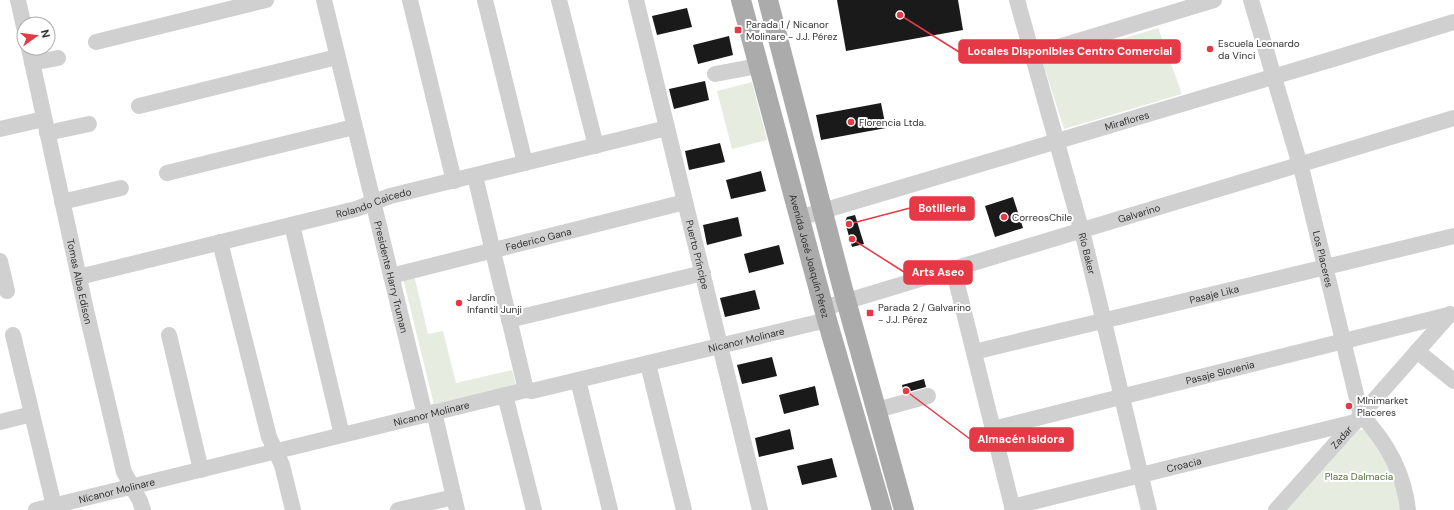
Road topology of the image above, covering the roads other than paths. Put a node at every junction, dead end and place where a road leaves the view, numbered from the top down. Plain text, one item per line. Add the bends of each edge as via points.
1 (18, 0) edge
2 (266, 0) edge
3 (324, 0) edge
4 (410, 0) edge
5 (485, 0) edge
6 (559, 0) edge
7 (636, 0) edge
8 (741, 0) edge
9 (768, 0) edge
10 (1017, 0) edge
11 (1214, 0) edge
12 (1251, 0) edge
13 (22, 16) edge
14 (1454, 22) edge
15 (96, 42) dead end
16 (1032, 55) junction
17 (30, 56) edge
18 (337, 56) junction
19 (58, 58) dead end
20 (758, 66) junction
21 (715, 74) dead end
22 (1274, 77) junction
23 (793, 96) junction
24 (768, 102) junction
25 (139, 106) dead end
26 (1454, 118) edge
27 (89, 124) dead end
28 (46, 126) junction
29 (354, 127) junction
30 (0, 128) edge
31 (667, 128) junction
32 (1056, 142) junction
33 (596, 146) junction
34 (525, 163) junction
35 (1300, 165) junction
36 (167, 173) dead end
37 (475, 176) junction
38 (454, 181) junction
39 (121, 188) dead end
40 (62, 202) junction
41 (685, 202) junction
42 (373, 203) junction
43 (823, 212) junction
44 (800, 218) junction
45 (292, 224) junction
46 (1081, 230) junction
47 (1454, 236) edge
48 (220, 242) junction
49 (493, 250) junction
50 (0, 261) edge
51 (1325, 267) junction
52 (953, 268) junction
53 (703, 273) junction
54 (391, 276) junction
55 (79, 277) junction
56 (7, 291) dead end
57 (846, 301) junction
58 (1451, 312) edge
59 (825, 314) junction
60 (510, 320) junction
61 (1103, 321) junction
62 (13, 335) dead end
63 (169, 335) dead end
64 (1343, 342) junction
65 (720, 346) junction
66 (1417, 351) junction
67 (974, 352) junction
68 (648, 364) junction
69 (578, 380) junction
70 (1454, 381) edge
71 (526, 390) junction
72 (505, 395) junction
73 (928, 396) dead end
74 (1121, 397) junction
75 (877, 410) junction
76 (32, 414) junction
77 (430, 414) junction
78 (1358, 419) junction
79 (0, 422) edge
80 (993, 429) junction
81 (342, 435) junction
82 (275, 452) junction
83 (201, 470) junction
84 (1140, 475) junction
85 (132, 486) junction
86 (455, 503) edge
87 (55, 508) edge
88 (1012, 509) edge
89 (36, 510) edge
90 (143, 510) edge
91 (293, 510) edge
92 (398, 510) edge
93 (534, 510) edge
94 (610, 510) edge
95 (684, 510) edge
96 (760, 510) edge
97 (882, 510) edge
98 (904, 510) edge
99 (1149, 510) edge
100 (1276, 510) edge
101 (1408, 510) edge

1 - 13 street
2 - 15 street
3 - 18 street, Presidente Harry Truman
4 - 38 street
5 - 34 street
6 - 33 street
7 - 31 street, Puerto Príncipe
8 - 20 main road, Avenida José Joaquín Pérez
9 - 23 main road
10 - 16 street, Río Baker
11 - 16 street
12 - 22 street, Los Placeres
14 - 22 street, Miraflores
16 - 32 street, Río Baker
17 - 19 street
17 - 28 street, Tomas Alba Edison
18 - 25 street
18 - 29 street, Presidente Harry Truman
20 - 21 street
20 - 24 main road, Avenida José Joaquín Pérez
22 - 32 street, Miraflores
22 - 35 street, Los Placeres
23 - 24 main road
23 - 43 main road
24 - 44 main road, Avenida José Joaquín Pérez
26 - 35 street, Galvarino
27 - 28 street
28 - 30 street
28 - 40 street, Tomas Alba Edison
29 - 36 street
29 - 42 street, Presidente Harry Truman
31 - 33 street, Rolando Caicedo
31 - 41 street, Puerto Príncipe
32 - 43 street, Miraflores
32 - 46 street, Río Baker
33 - 34 street, Rolando Caicedo
34 - 37 street, Rolando Caicedo
35 - 46 street, Galvarino
35 - 51 street, Los Placeres
37 - 38 street, Rolando Caicedo
37 - 49 street
38 - 42 street, Rolando Caicedo via 390,196
39 - 40 street
40 - 55 street, Tomas Alba Edison
41 - 49 street, Federico Gana
41 - 53 street, Puerto Príncipe
42 - 45 street, Rolando Caicedo
42 - 54 street, Presidente Harry Truman
43 - 44 street, Miraflores
43 - 57 main road
44 - 59 main road, Avenida José Joaquín Pérez
45 - 48 street, Rolando Caicedo
45 - 81 street
46 - 52 street, Galvarino
46 - 61 street, Río Baker
47 - 51 street, Pasaje Lika
48 - 55 street, Rolando Caicedo
48 - 82 street via 269,437
49 - 54 street, Federico Gana
49 - 60 street
50 - 56 street
51 - 61 street, Pasaje Lika
51 - 64 street, Los Placeres
52 - 57 street, Galvarino
52 - 67 street
53 - 60 street
53 - 65 street, Puerto Príncipe
54 - 77 street, Presidente Harry Truman
55 - 85 street, Tomas Alba Edison via 124,472
57 - 59 street, Galvarino
57 - 75 main road
58 - 64 street, Pasaje Slovenia
58 - 66 street, Zadar
59 - 65 street, Nicanor Molinare
59 - 97 main road, Avenida José Joaquín Pérez
60 - 71 street
61 - 67 street, Pasaje Lika
61 - 74 street, Río Baker
62 - 76 street
63 - 83 street
64 - 74 street, Pasaje Slovenia
64 - 78 street, Los Placeres
65 - 68 street, Nicanor Molinare
65 - 96 street, Puerto Príncipe
66 - 70 street
66 - 78 street, Zadar
67 - 80 street
68 - 69 street, Nicanor Molinare
68 - 95 street
69 - 71 street, Nicanor Molinare via 532,391
69 - 94 street
71 - 72 street, Nicanor Molinare
72 - 77 street, Nicanor Molinare
72 - 93 street
73 - 75 street
74 - 80 street, Pasaje Slovenia
74 - 84 street, Río Baker
75 - 98 main road
76 - 79 street
76 - 87 street
77 - 81 street, Nicanor Molinare
77 - 86 street, Presidente Harry Truman
78 - 84 street, Croacia
78 - 100 street, Zadar
78 - 101 street, Los Placeres via 1382,439 1397,466 1405,489
80 - 88 street
81 - 82 street, Nicanor Molinare
82 - 83 street, Nicanor Molinare
82 - 91 street via 282,465
83 - 85 street, Nicanor Molinare
84 - 88 street, Croacia
84 - 99 street, Río Baker
85 - 87 street, Nicanor Molinare
85 - 90 street, Tomas Alba Edison
86 - 92 street
87 - 89 street, Nicanor Molinare

